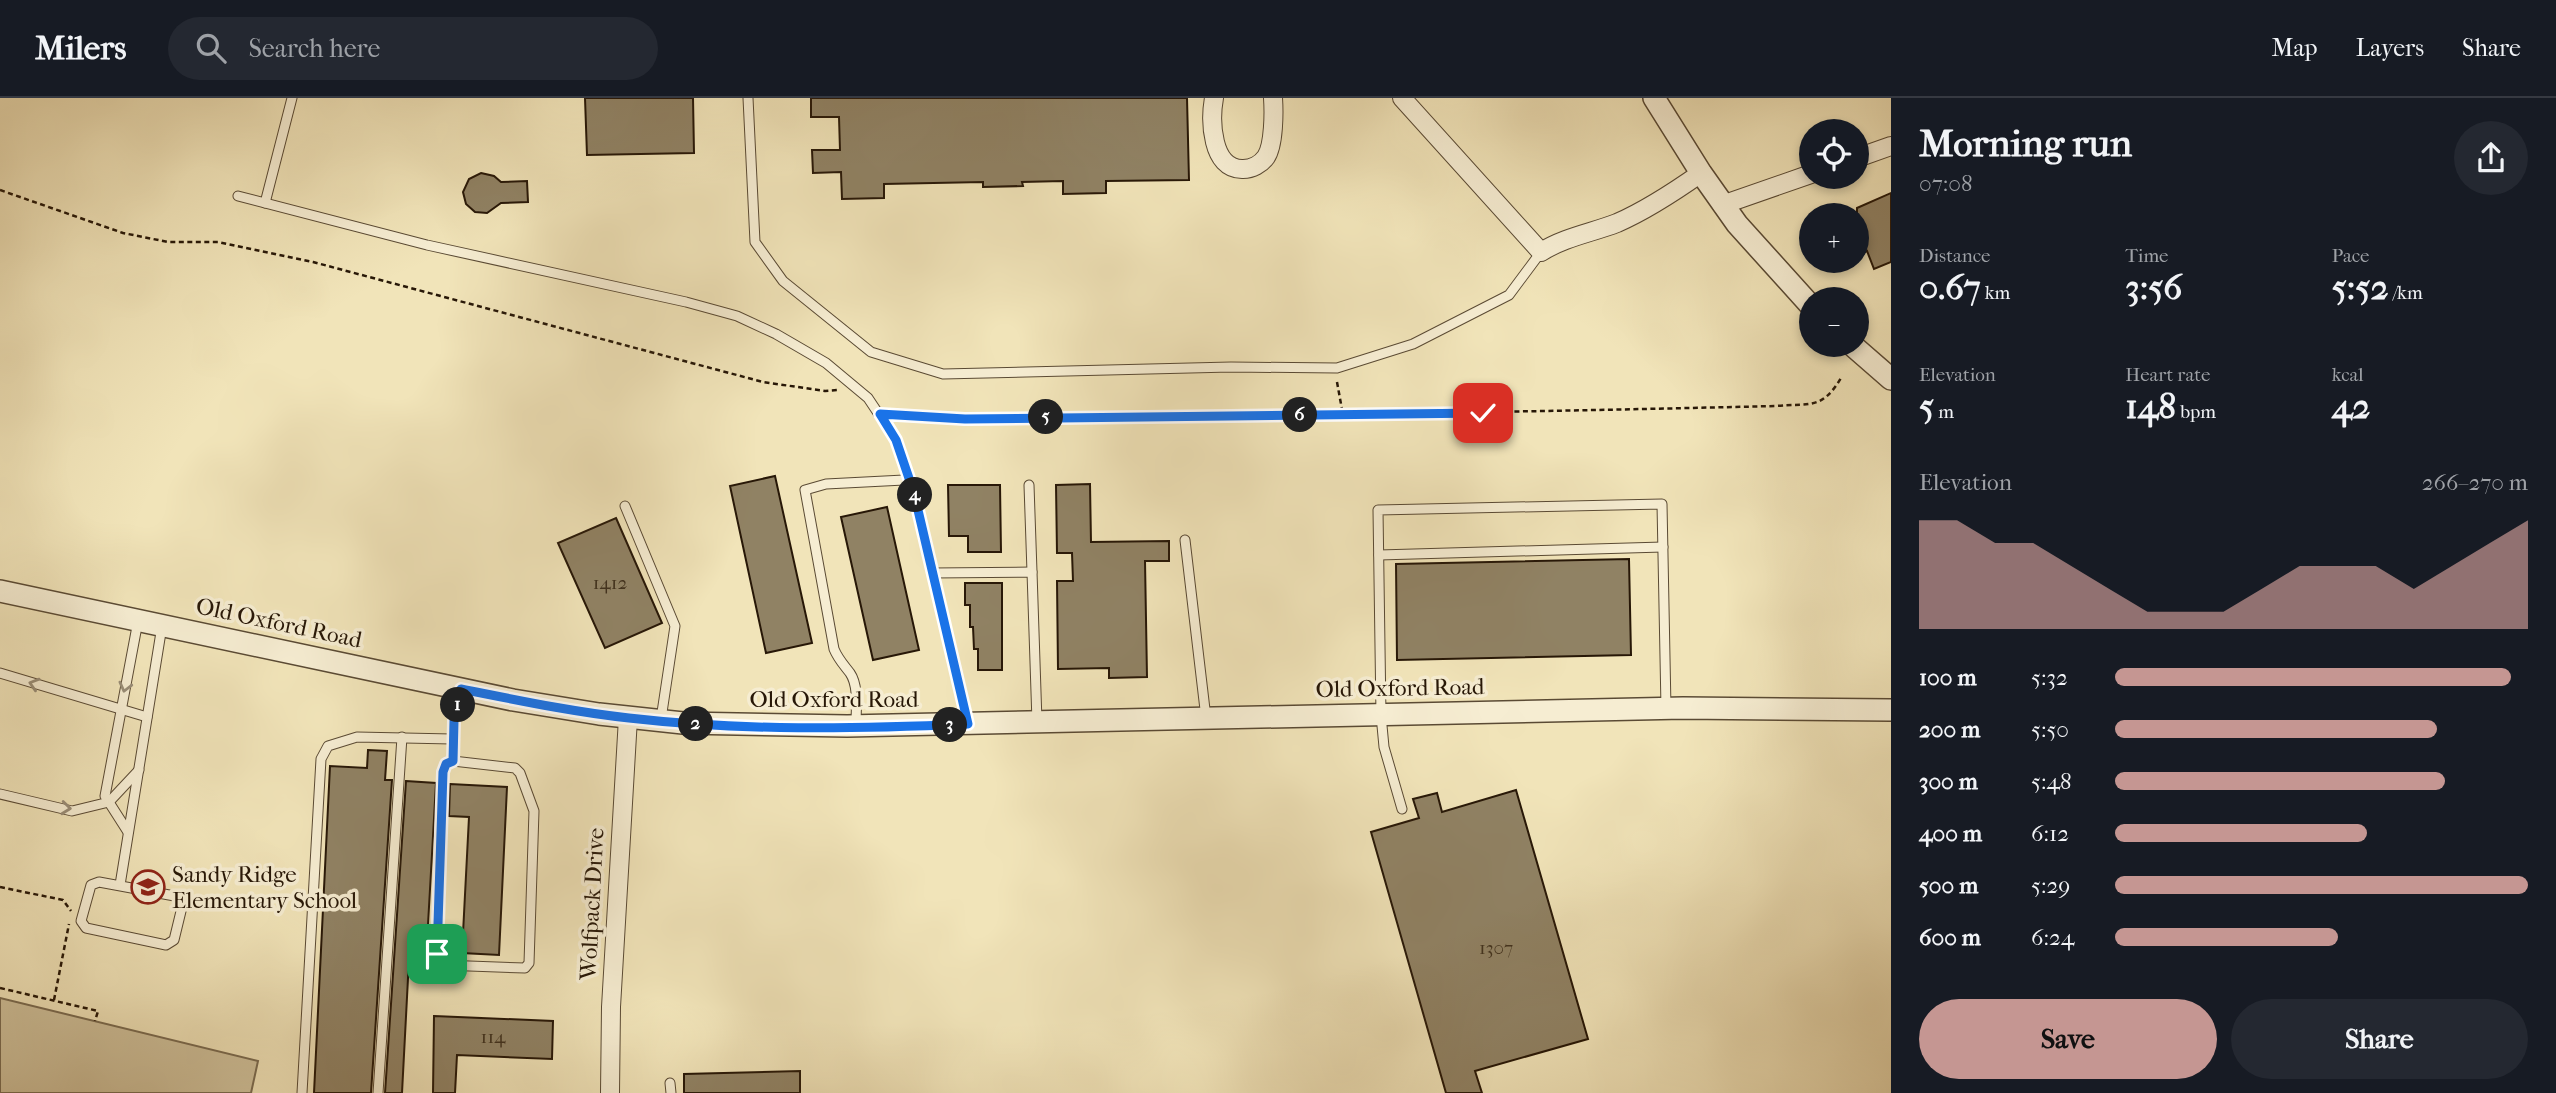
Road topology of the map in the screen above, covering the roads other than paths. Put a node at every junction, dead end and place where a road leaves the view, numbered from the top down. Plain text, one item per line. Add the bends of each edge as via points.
1 (292, 98) edge
2 (748, 98) edge
3 (1213, 98) edge
4 (1273, 98) edge
5 (1402, 98) edge
6 (1654, 98) edge
7 (1891, 146) edge
8 (1869, 154) edge
9 (1700, 173) junction
10 (1799, 178) edge
11 (238, 196) dead end
12 (265, 203) junction
13 (1722, 205) junction
14 (1541, 252) junction
15 (1799, 292) edge
16 (1866, 357) edge
17 (1891, 379) edge
18 (1029, 485) dead end
19 (914, 493) junction
20 (625, 506) dead end
21 (1185, 540) dead end
22 (1663, 547) junction
23 (1379, 555) junction
24 (1032, 572) junction
25 (933, 573) junction
26 (0, 592) edge
27 (138, 621) junction
28 (162, 626) junction
29 (0, 673) edge
30 (461, 689) junction
31 (1666, 708) junction
32 (120, 709) junction
33 (1891, 710) edge
34 (1381, 715) junction
35 (147, 718) junction
36 (628, 718) junction
37 (1206, 718) junction
38 (661, 721) junction
39 (1037, 722) junction
40 (968, 724) junction
41 (856, 726) junction
42 (401, 737) junction
43 (452, 738) junction
44 (453, 761) junction
45 (139, 769) junction
46 (0, 794) edge
47 (109, 802) junction
48 (1402, 809) dead end
49 (128, 832) junction
50 (120, 885) junction
51 (302, 1093) edge
52 (378, 1093) edge
53 (610, 1093) edge

1 - 12 lane
2 - 14 lane via 755,242 783,281 871,352 943,374 1337,368 1413,344 1509,295
3 - 4 street via 1216,147 1223,161 1248,170 1268,155
5 - 14 street
6 - 9 street
7 - 8 street
9 - 13 street
9 - 14 street via 1642,211
10 - 13 street
11 - 12 lane
12 - 19 lane via 737,316 825,363 858,388 896,440
13 - 15 street
16 - 17 street
18 - 24 lane
19 - 25 lane
19 - 41 lane via 904,480 826,484 806,490 834,649 855,687
20 - 38 lane via 675,626
21 - 37 lane
22 - 23 lane
22 - 23 lane via 1662,504 1378,510
22 - 31 lane
23 - 34 lane
24 - 25 lane
24 - 39 lane
25 - 40 lane
26 - 27 street, Old Oxford Road
27 - 28 street, Old Oxford Road
27 -> 32 lane
28 - 30 street, Old Oxford Road
28 - 35 lane
32 -> 29 lane
30 - 36 street, Old Oxford Road
30 - 43 lane
31 - 33 street, Old Oxford Road
31 - 34 street, Old Oxford Road
32 - 35 lane
32 - 47 lane via 105,796
34 - 37 street, Old Oxford Road
34 - 48 lane via 1384,747
35 - 45 lane
36 - 38 street, Old Oxford Road
36 - 53 street, Wolfpack Drive
37 - 39 street, Old Oxford Road
38 - 41 street, Old Oxford Road
39 - 40 street, Old Oxford Road
40 - 41 street, Old Oxford Road
42 - 43 lane
42 - 51 lane via 341,740 328,746 321,759
42 - 52 lane
43 - 44 lane
44 - 44 lane via 515,768 528,790 534,811 529,963 525,968 442,965 439,960 443,772
45 - 47 lane
45 - 49 lane
46 -> 47 lane via 72,811
47 - 49 lane
49 - 50 lane
50 - 50 lane via 180,897 183,902 174,940 166,945 86,928 81,922 91,885

